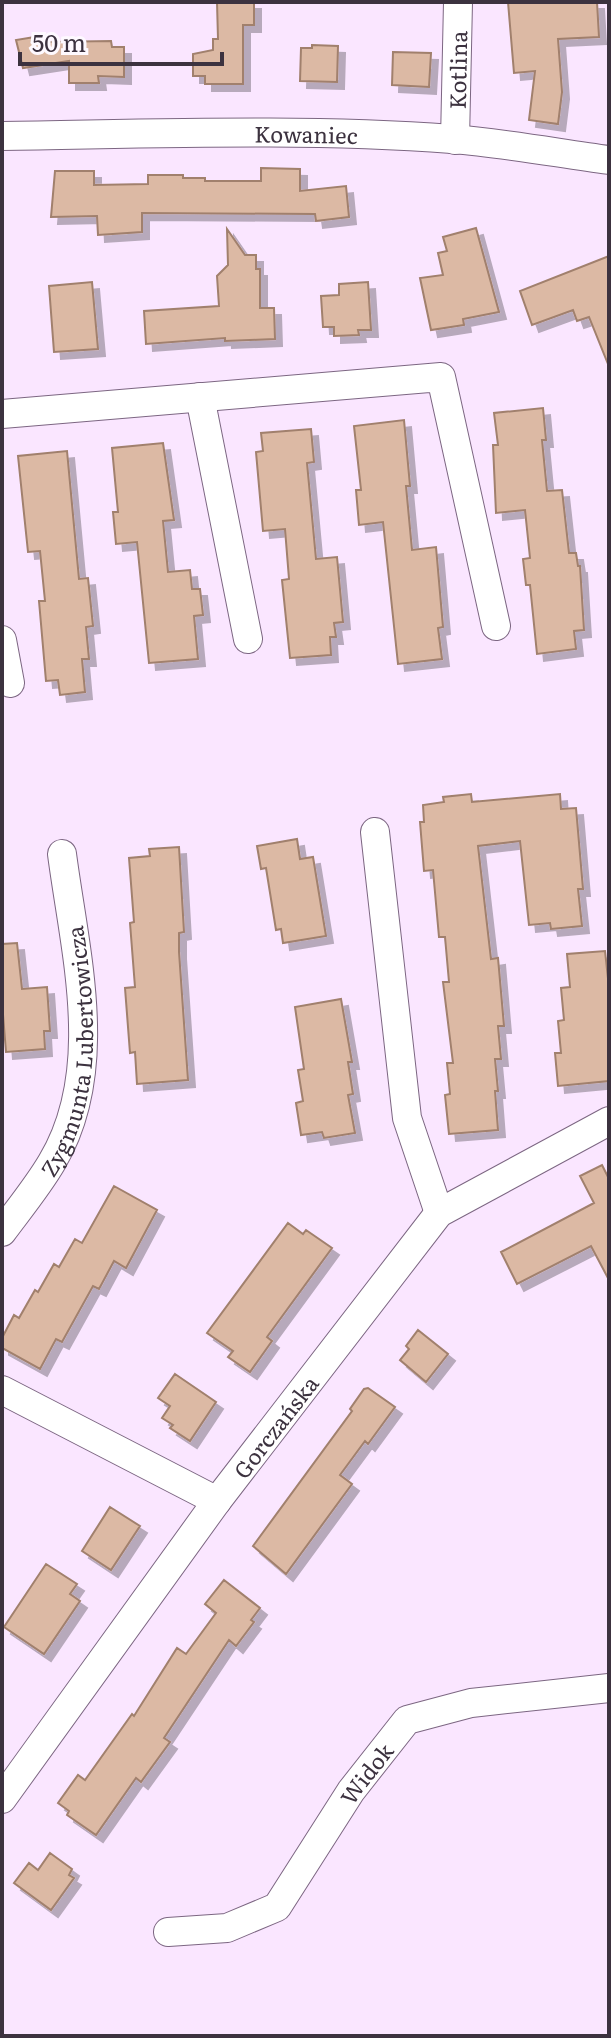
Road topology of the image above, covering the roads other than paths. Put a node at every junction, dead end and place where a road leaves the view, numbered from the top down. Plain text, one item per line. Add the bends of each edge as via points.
1 (458, 2) edge
2 (2, 136) edge
3 (455, 140) junction
4 (609, 160) edge
5 (200, 397) junction
6 (2, 414) edge
7 (496, 626) dead end
8 (248, 639) dead end
9 (2, 640) edge
10 (10, 683) dead end
11 (375, 832) dead end
12 (62, 854) dead end
13 (609, 1121) edge
14 (439, 1213) junction
15 (2, 1232) edge
16 (2, 1390) edge
17 (217, 1501) junction
18 (609, 1688) edge
19 (2, 1799) edge
20 (168, 1932) dead end

1 - 3 street, Kotlina
2 - 3 street, Kowaniec via 275,132
3 - 4 street, Kowaniec
5 - 6 street
5 - 7 street via 441,377
5 - 8 street
9 - 10 street
11 - 14 street via 407,1118
12 - 15 street, Zygmunta Lubertowicza via 82,1005 83,1067 72,1115 53,1160
13 - 14 street, Gorczańska
14 - 17 street, Gorczańska
16 - 17 street
17 - 19 street, Gorczańska
18 - 20 street, Widok via 471,1703 407,1720 351,1791 277,1907 227,1928

